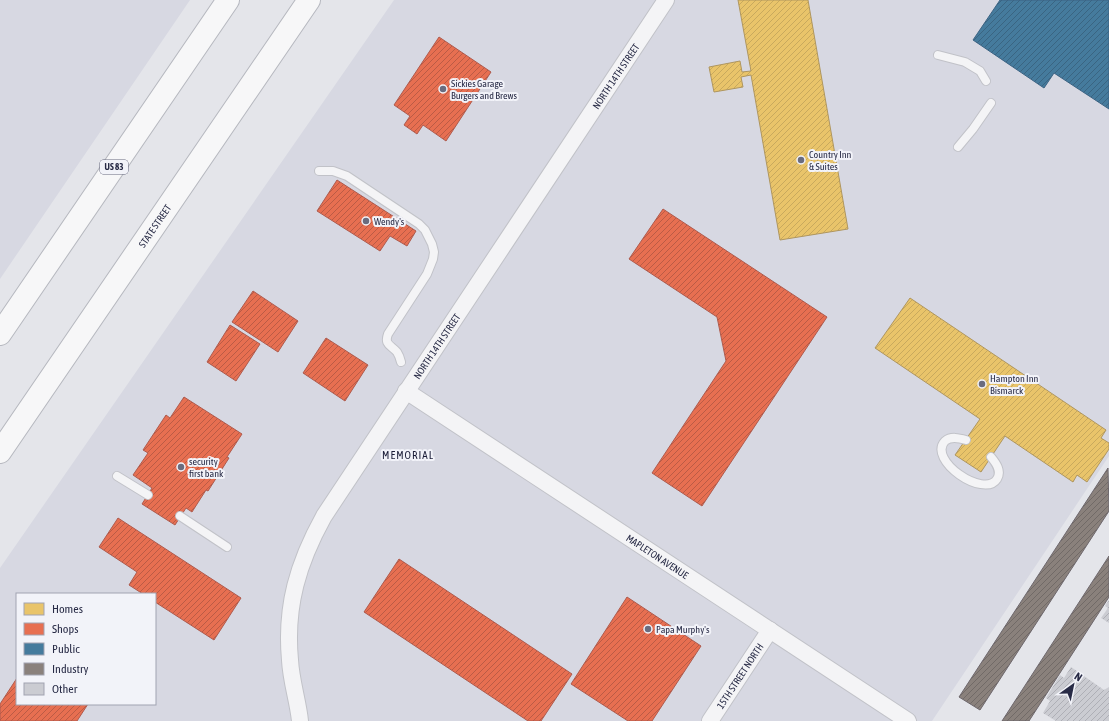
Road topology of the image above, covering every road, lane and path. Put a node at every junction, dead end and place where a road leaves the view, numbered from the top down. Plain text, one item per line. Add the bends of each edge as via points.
1 (228, 0) edge
2 (309, 0) edge
3 (666, 0) edge
4 (938, 54) dead end
5 (986, 81) dead end
6 (991, 103) dead end
7 (958, 147) dead end
8 (319, 171) dead end
9 (0, 334) edge
10 (401, 362) dead end
11 (406, 391) junction
12 (966, 440) dead end
13 (0, 452) edge
14 (991, 457) dead end
15 (117, 476) dead end
16 (148, 495) dead end
17 (180, 516) dead end
18 (228, 547) dead end
19 (770, 630) junction
20 (300, 721) edge
21 (710, 721) edge
22 (908, 721) edge

1 - 9 highway, US 83
2 - 13 highway, STATE STREET
3 - 11 street, NORTH 14TH STREET
4 - 5 lane via 965,62 980,71
6 - 7 lane
8 - 10 lane via 333,171 347,176 419,224 429,237 434,252 431,266 387,338 387,343 397,352
11 - 19 street, MAPLETON AVENUE
11 - 20 street, NORTH 14TH STREET via 324,516 296,579 288,644
12 - 14 lane via 952,438 945,442 941,449 943,458 958,474 979,484 995,482 999,477 999,470
15 - 16 lane
17 - 18 lane
19 - 21 street, 15TH STREET NORTH
19 - 22 street, MAPLETON AVENUE

